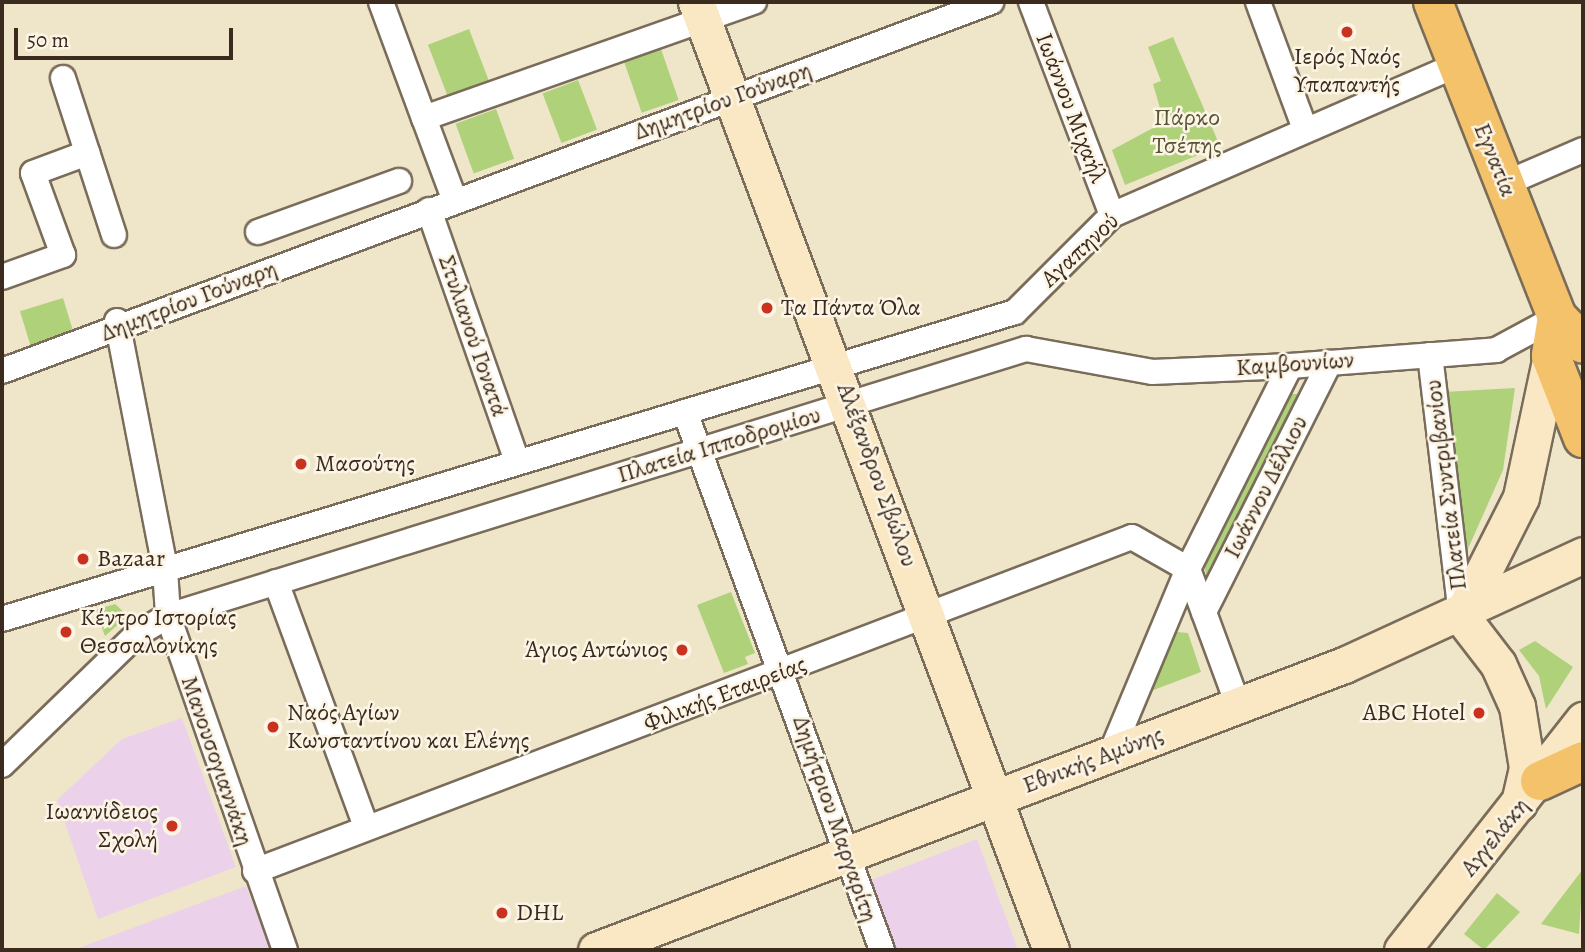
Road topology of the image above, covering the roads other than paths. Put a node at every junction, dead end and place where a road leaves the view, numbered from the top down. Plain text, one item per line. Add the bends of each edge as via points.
1 (381, 2) edge
2 (754, 2) edge
3 (991, 2) edge
4 (1031, 2) edge
5 (1258, 2) edge
6 (1433, 2) edge
7 (700, 11) edge
8 (1457, 65) junction
9 (63, 78) dead end
10 (733, 97) junction
11 (424, 118) junction
12 (1305, 129) junction
13 (1583, 150) edge
14 (87, 152) junction
15 (399, 181) dead end
16 (1504, 184) junction
17 (455, 201) junction
18 (429, 210) junction
19 (1112, 215) junction
20 (258, 232) dead end
21 (114, 235) dead end
22 (2, 277) edge
23 (1015, 312) junction
24 (1558, 317) junction
25 (117, 324) junction
26 (1026, 349) junction
27 (1567, 350) edge
28 (1430, 355) junction
29 (1329, 363) junction
30 (1290, 366) junction
31 (838, 368) junction
32 (2, 371) edge
33 (851, 404) junction
34 (685, 412) junction
35 (1583, 438) edge
36 (698, 451) junction
37 (517, 461) junction
38 (1583, 555) edge
39 (165, 568) junction
40 (1188, 569) junction
41 (276, 582) junction
42 (1204, 612) junction
43 (928, 613) junction
44 (168, 616) junction
45 (1461, 616) junction
46 (2, 619) edge
47 (783, 673) junction
48 (1238, 705) junction
49 (1583, 720) edge
50 (1111, 753) junction
51 (1583, 761) edge
52 (2, 765) edge
53 (1528, 796) junction
54 (995, 798) junction
55 (366, 828) junction
56 (848, 854) junction
57 (255, 871) junction
58 (285, 950) edge
59 (596, 950) edge
60 (882, 950) edge
61 (1051, 950) edge
62 (1402, 950) edge

1 - 11 street
2 - 7 street
3 - 10 street, Δημητρίου Γούναρη
4 - 19 street, Ιωάννου Μιχαήλ
5 - 12 street
6 - 8 main road, Εγνατία
7 - 10 main road, Αλέξανδρου Σβώλου
7 - 11 street
8 - 12 street, Αγαπηνού
8 - 16 main road, Εγνατία
9 - 14 street
10 - 17 street, Δημητρίου Γούναρη
10 - 31 main road, Αλέξανδρου Σβώλου
11 - 17 street
12 - 19 street, Αγαπηνού
13 - 16 street
14 - 21 street
14 - 22 street via 33,173 63,255
15 - 20 street, Δημητρίου Γούναρη
16 - 24 main road, Εγνατία
17 - 18 street, Δημητρίου Γούναρη
18 - 25 street, Δημητρίου Γούναρη
18 - 37 street, Στυλιανού Γονατά
19 - 23 street, Αγαπηνού
23 - 26 street
23 - 31 street, Πλατεία Ιπποδρομίου
24 - 27 main road
24 - 28 street, Καμβουνίων via 1496,350
25 - 32 street, Δημητρίου Γούναρη
25 - 39 street, Μανουσογιαννάκη
26 - 30 street, Καμβουνίων via 1153,372
26 - 33 street, Πλατεία Ιπποδρομίου
27 - 35 main road
27 - 45 main road via 1521,497
28 - 29 street, Καμβουνίων
28 - 45 street, Πλατεία Συντριβανίου
29 - 30 street, Καμβουνίων
29 - 42 street, Ιωάννου Δέλλιου
30 - 40 street, Ιωάννου Δέλλιου
31 - 33 main road, Αλέξανδρου Σβώλου
31 - 34 street, Πλατεία Ιπποδρομίου
33 - 36 street, Πλατεία Ιπποδρομίου
33 - 43 main road, Αλέξανδρου Σβώλου
34 - 36 street, Δημήτριου Μαργαρίτη
34 - 37 street, Πλατεία Ιπποδρομίου
36 - 41 street, Πλατεία Ιπποδρομίου
36 - 47 street, Δημήτριου Μαργαρίτη
37 - 39 street, Πλατεία Ιπποδρομίου
38 - 45 main road, Εθνικής Αμύνης
39 - 44 street, Μανουσογιαννάκη
39 - 46 street, Πλατεία Ιπποδρομίου
40 - 42 street, Ιωάννου Δέλλιου
40 - 43 street, Φιλικής Εταιρείας via 1132,537
40 - 50 street, Ιωάννου Δέλλιου
41 - 44 street, Πλατεία Ιπποδρομίου
41 - 55 street
42 - 48 street, Ιωάννου Δέλλιου
43 - 47 street, Φιλικής Εταιρείας
43 - 54 main road, Αλέξανδρου Σβώλου
44 - 52 street, Πλατεία Ιπποδρομίου via 136,635
44 - 57 street, Μανουσογιαννάκη
45 - 48 main road, Εθνικής Αμύνης
45 - 53 main road via 1498,664 1517,706
47 - 55 street, Φιλικής Εταιρείας
47 - 56 street, Δημήτριου Μαργαρίτη
48 - 50 main road, Εθνικής Αμύνης
49 - 53 main road, Αγγελάκη
50 - 54 main road, Εθνικής Αμύνης
51 - 53 main road
53 - 62 main road, Αγγελάκη
54 - 56 main road, Εθνικής Αμύνης
54 - 61 main road, Αλέξανδρου Σβώλου
55 - 57 street, Φιλικής Εταιρείας
56 - 59 main road, Εθνικής Αμύνης
56 - 60 street, Δημήτριου Μαργαρίτη
57 - 58 street, Μανουσογιαννάκη

